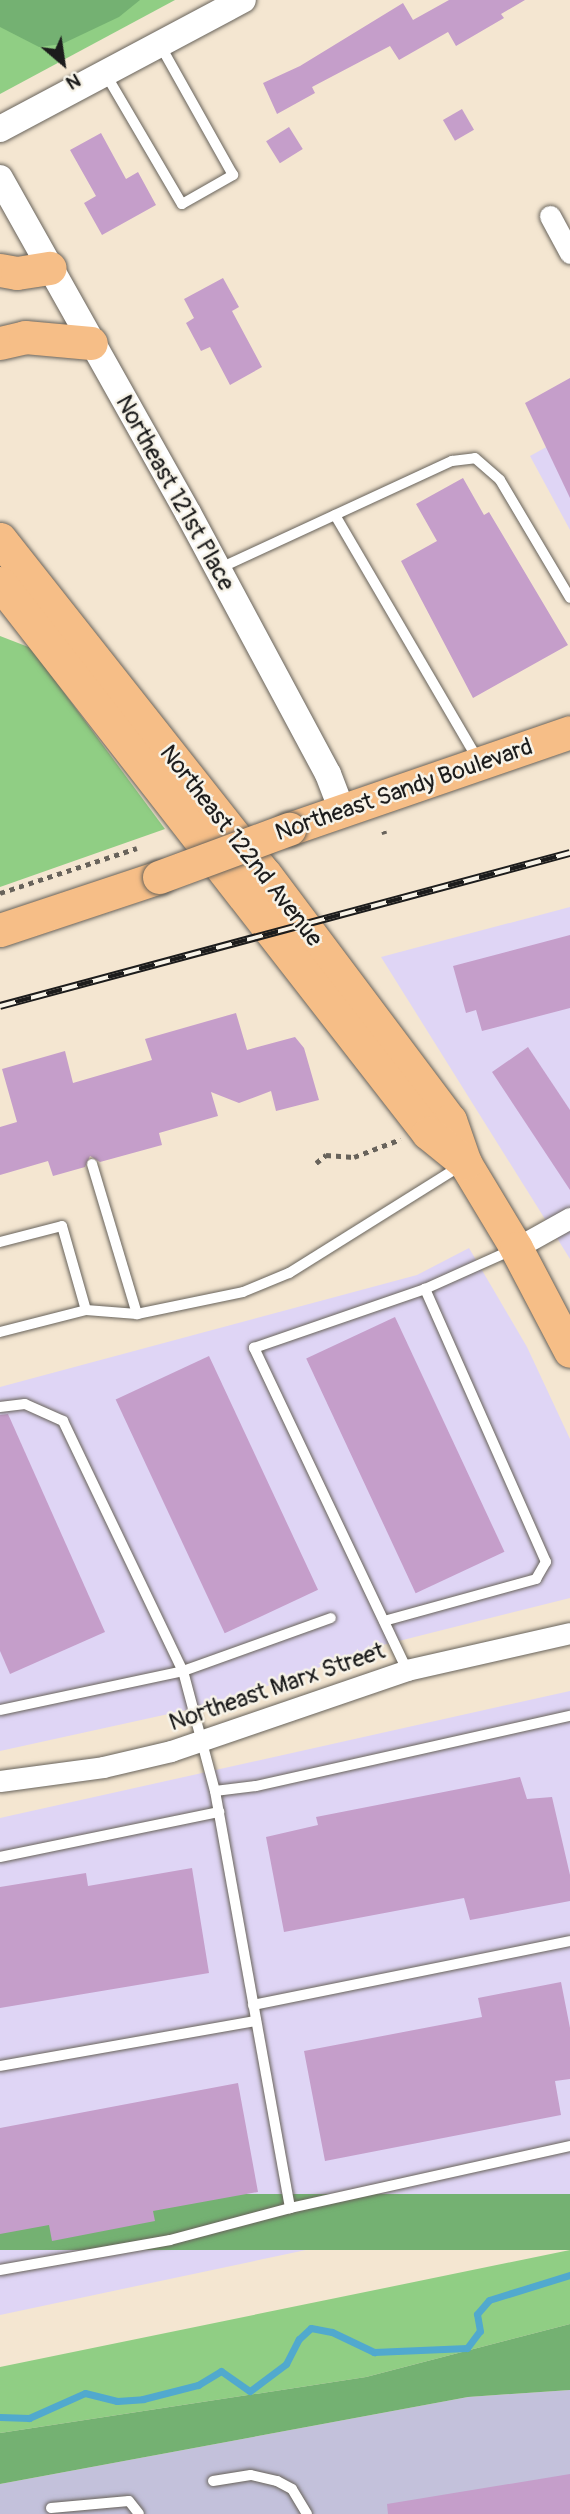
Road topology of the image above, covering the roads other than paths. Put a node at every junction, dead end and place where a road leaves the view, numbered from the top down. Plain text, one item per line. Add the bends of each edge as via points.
1 (243, 0) edge
2 (159, 43) junction
3 (104, 72) junction
4 (0, 129) edge
5 (0, 178) edge
6 (550, 216) dead end
7 (570, 253) edge
8 (50, 268) junction
9 (0, 270) edge
10 (0, 343) edge
11 (92, 344) junction
12 (335, 515) junction
13 (0, 516) edge
14 (4, 544) edge
15 (218, 569) junction
16 (0, 583) edge
17 (570, 597) edge
18 (0, 616) edge
19 (46, 643) junction
20 (570, 732) edge
21 (481, 763) junction
22 (342, 811) junction
23 (0, 930) edge
24 (465, 1163) junction
25 (92, 1164) dead end
26 (570, 1218) edge
27 (0, 1242) edge
28 (516, 1248) junction
29 (425, 1289) junction
30 (86, 1310) junction
31 (137, 1314) junction
32 (0, 1332) edge
33 (570, 1351) edge
34 (0, 1407) edge
35 (331, 1618) dead end
36 (384, 1621) junction
37 (570, 1633) edge
38 (407, 1670) junction
39 (183, 1671) junction
40 (0, 1710) edge
41 (570, 1716) edge
42 (202, 1742) junction
43 (0, 1781) edge
44 (215, 1791) junction
45 (219, 1812) junction
46 (0, 1857) edge
47 (570, 1941) edge
48 (253, 2005) junction
49 (256, 2021) junction
50 (0, 2066) edge
51 (570, 2146) edge
52 (290, 2208) junction
53 (0, 2270) edge
54 (213, 2481) dead end
55 (51, 2508) dead end
56 (139, 2514) edge
57 (307, 2514) edge

1 - 2 street
2 - 3 street
2 - 3 lane via 233,175 183,204
3 - 4 street
5 - 8 street, Northeast 121st Place
6 - 7 street
8 - 9 main road via 17,273
8 - 11 street, Northeast 121st Place
10 - 11 main road via 25,337
11 - 15 street, Northeast 121st Place
12 - 15 lane
12 - 17 lane via 452,461 475,458 500,480
12 - 21 lane
13 - 14 main road
14 - 24 main road, Northeast 122nd Avenue via 407,1061 450,1120
15 - 22 street, Northeast 121st Place via 328,774
16 - 19 main road, Northeast 122nd Avenue
18 - 19 main road
19 - 24 main road, Northeast 122nd Avenue via 421,1123
20 - 21 main road, Northeast Sandy Boulevard
21 - 22 main road, Northeast Sandy Boulevard
22 - 23 main road, Northeast Sandy Boulevard, bridge
24 - 28 main road, Northeast 122nd Avenue
24 - 31 lane via 289,1273 243,1292
25 - 31 lane
26 - 28 street
27 - 30 lane via 62,1226
28 - 29 lane
28 - 33 main road, Northeast 122nd Avenue
29 - 36 lane via 547,1562 536,1578 526,1582
29 - 36 lane via 254,1348
30 - 31 lane
30 - 32 lane
34 - 39 lane via 25,1404 63,1421
35 - 39 lane
36 - 38 lane
37 - 38 street, Northeast Marx Street
38 - 42 street, Northeast Marx Street
39 - 40 lane
39 - 42 lane
41 - 44 lane via 256,1786
42 - 43 street, Northeast Marx Street via 103,1767
42 - 44 lane
44 - 45 lane
45 - 46 lane
45 - 48 lane
47 - 48 lane
48 - 49 lane
49 - 50 lane
49 - 52 lane
51 - 52 lane
52 - 53 lane via 170,2240
54 - 57 lane via 251,2475 277,2481 292,2489
55 - 56 lane via 129,2501

